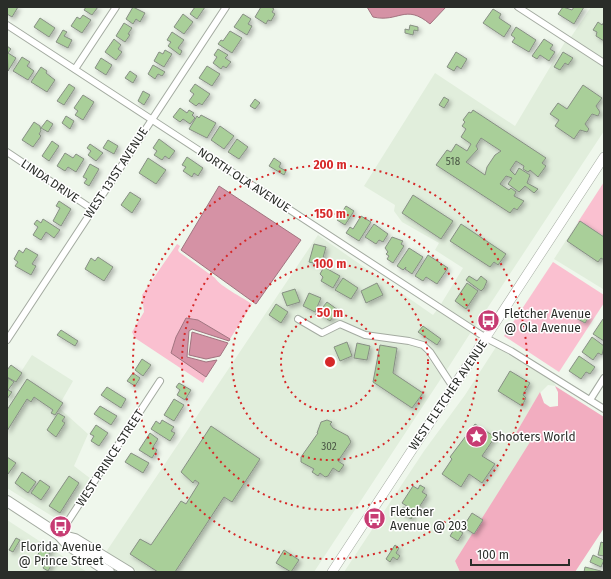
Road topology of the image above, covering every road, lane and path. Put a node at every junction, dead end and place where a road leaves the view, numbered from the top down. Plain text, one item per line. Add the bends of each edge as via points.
1 (116, 7) edge
2 (226, 7) edge
3 (518, 7) edge
4 (7, 25) edge
5 (604, 63) edge
6 (75, 69) junction
7 (151, 119) junction
8 (7, 152) edge
9 (604, 157) edge
10 (92, 209) junction
11 (298, 319) dead end
12 (486, 338) junction
13 (7, 340) edge
14 (604, 378) edge
15 (160, 381) dead end
16 (453, 387) junction
17 (590, 400) junction
18 (604, 409) edge
19 (7, 501) edge
20 (59, 535) junction
21 (109, 572) edge
22 (129, 572) edge
23 (332, 572) edge

1 - 6 street
2 - 7 street, WEST 131ST AVENUE
3 - 5 street
4 - 6 street, NORTH OLA AVENUE
6 - 7 street, NORTH OLA AVENUE
7 - 10 street, WEST 131ST AVENUE
7 - 12 street, NORTH OLA AVENUE
8 - 10 street, LINDA DRIVE
9 - 12 main road, WEST FLETCHER AVENUE
10 - 13 street, WEST 131ST AVENUE
11 - 16 street via 322,333 340,324 365,335 409,341 423,346 430,352
12 - 16 main road, WEST FLETCHER AVENUE
12 - 17 street, NORTH OLA AVENUE
14 - 17 street
15 - 20 street, WEST PRINCE STREET
16 - 23 main road, WEST FLETCHER AVENUE
17 - 18 street, NORTH OLA AVENUE
19 - 20 main road
20 - 21 main road via 68,546
20 - 22 main road via 75,539

